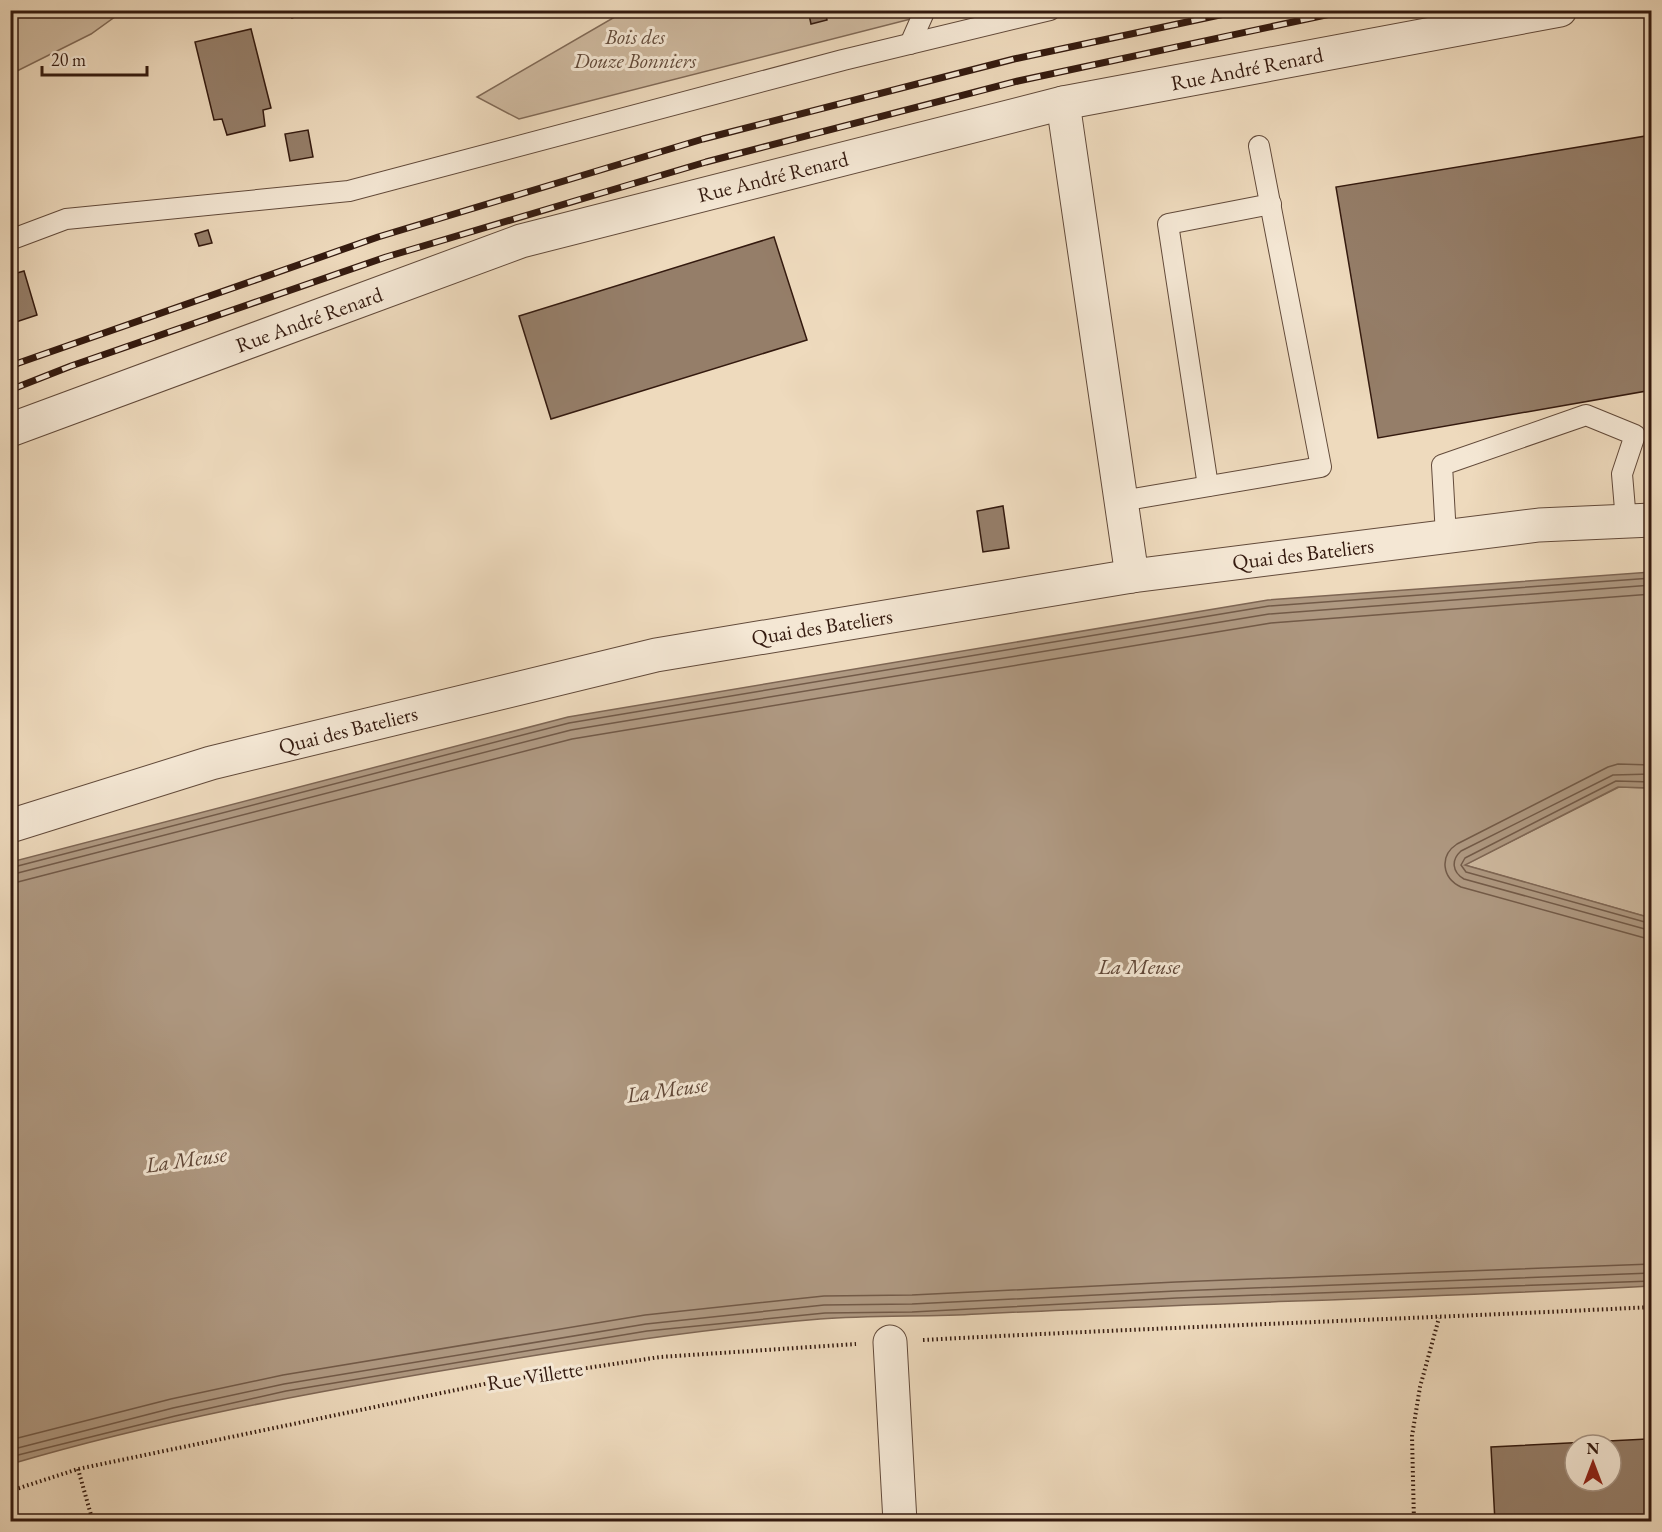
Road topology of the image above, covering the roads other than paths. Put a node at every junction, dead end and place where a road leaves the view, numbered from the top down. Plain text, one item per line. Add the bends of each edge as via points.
1 (925, 10) edge
2 (1050, 10) edge
3 (1560, 10) edge
4 (910, 44) junction
5 (1063, 104) junction
6 (1259, 146) dead end
7 (1270, 204) junction
8 (10, 240) edge
9 (10, 430) edge
10 (1208, 486) junction
11 (1121, 501) junction
12 (1639, 520) edge
13 (1446, 536) junction
14 (1132, 576) junction
15 (10, 826) edge
16 (890, 1342) road end
17 (900, 1521) edge

1 - 4 lane
2 - 4 lane
3 - 5 street, Rue André Renard
4 - 8 lane via 350,191 66,219
5 - 9 street, Rue André Renard via 521,241
5 - 11 street
6 - 7 lane
7 - 10 lane via 1168,224
7 - 10 lane via 1321,467
10 - 11 lane
11 - 14 street
12 - 13 street, Quai des Bateliers via 1539,525
12 - 13 lane via 1622,474 1635,435 1586,416 1442,465
13 - 14 street, Quai des Bateliers
14 - 15 street, Quai des Bateliers via 656,655 211,763
16 - 17 street

